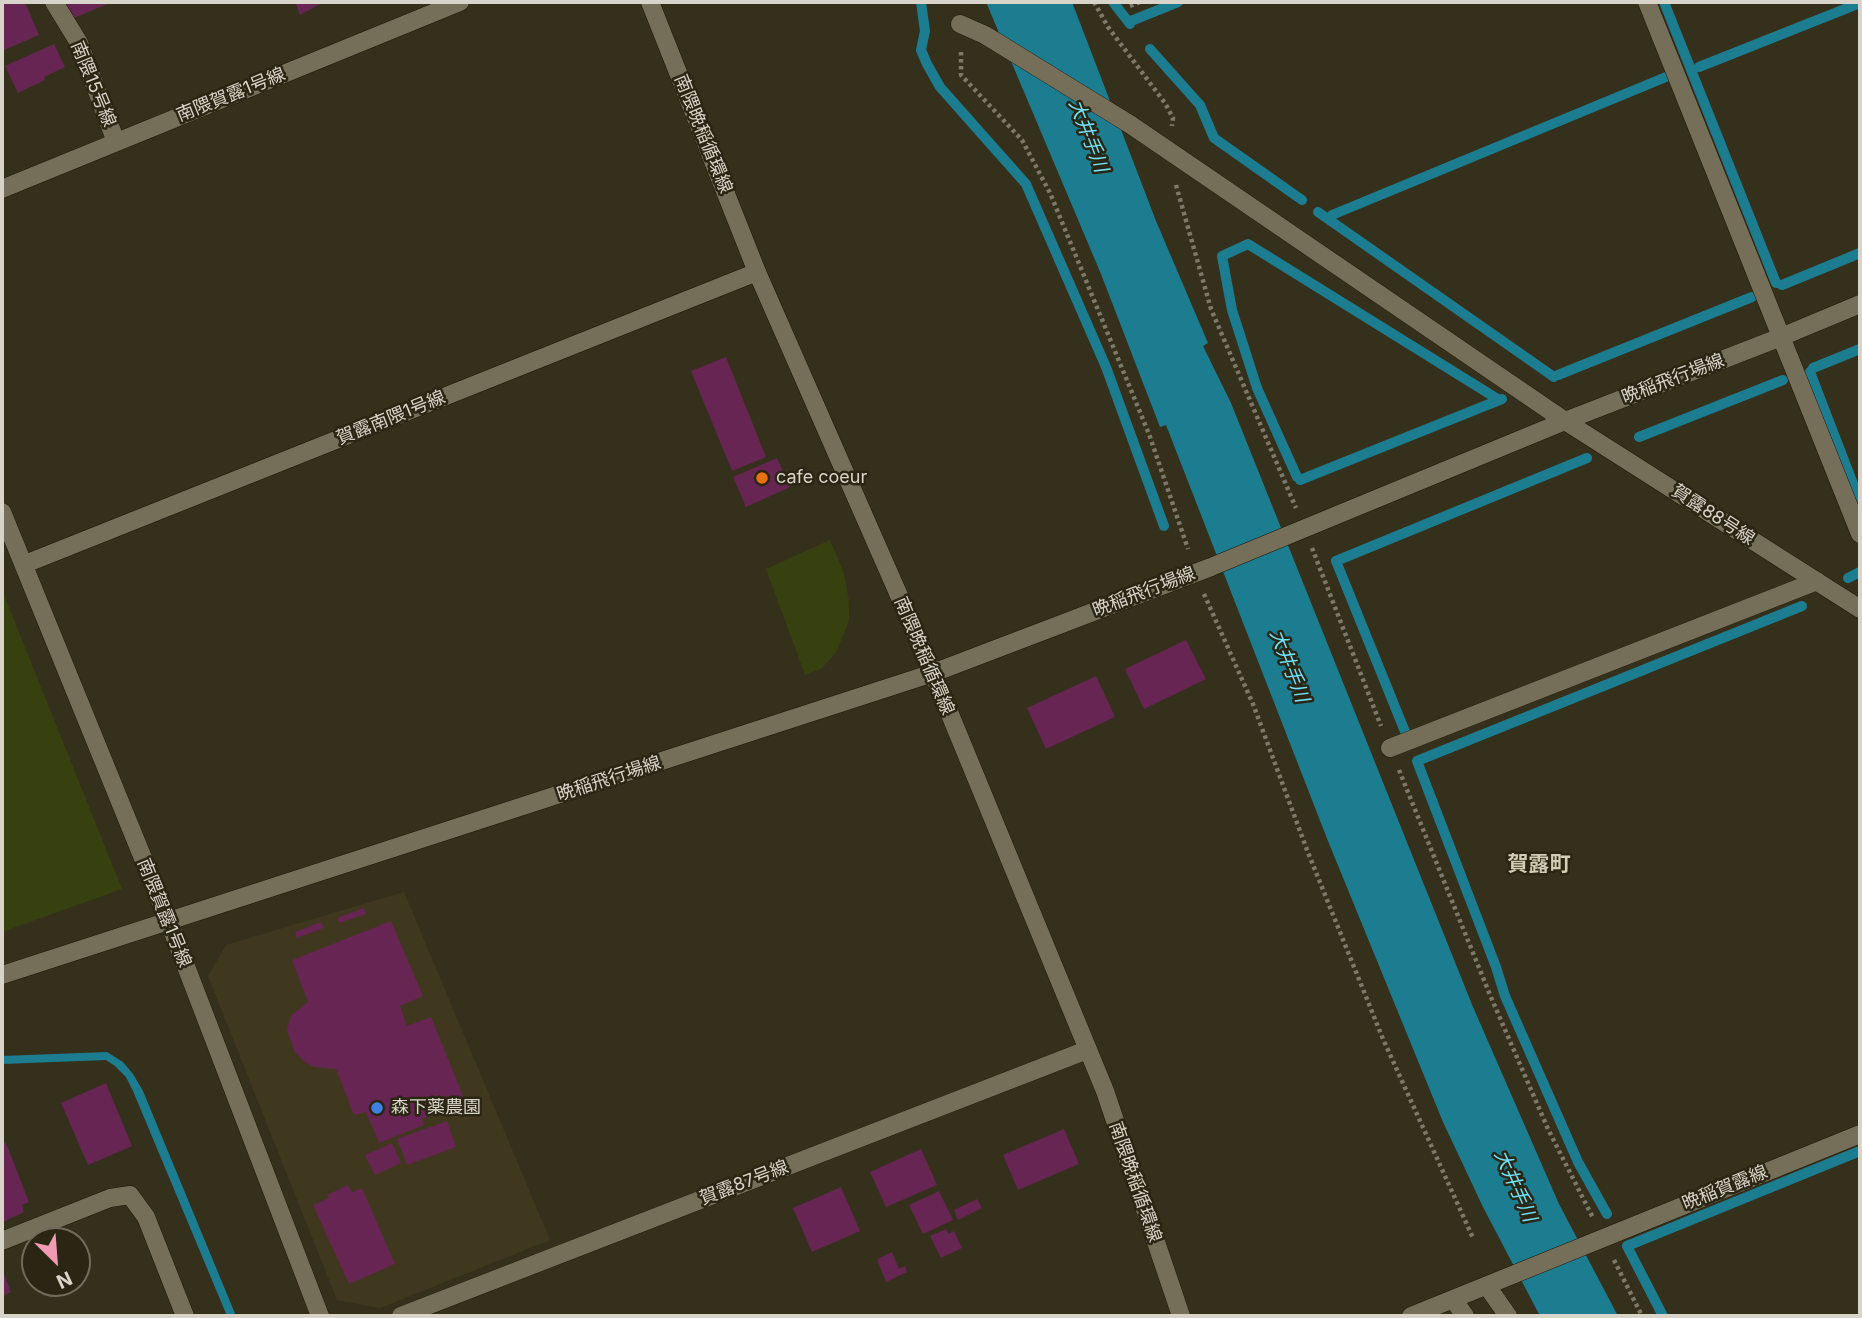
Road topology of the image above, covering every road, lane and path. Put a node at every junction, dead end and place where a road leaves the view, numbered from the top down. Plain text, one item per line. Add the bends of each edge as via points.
1 (54, 2) edge
2 (460, 2) edge
3 (650, 2) edge
4 (1094, 2) edge
5 (1140, 2) edge
6 (1647, 2) edge
7 (1130, 6) dead end
8 (960, 24) joint
9 (116, 142) junction
10 (1166, 149) junction
11 (2, 189) edge
12 (757, 272) junction
13 (1860, 304) edge
14 (1781, 337) junction
15 (1566, 421) junction
16 (2, 512) edge
17 (1860, 534) edge
18 (24, 564) junction
19 (1203, 570) junction
20 (1817, 581) junction
21 (1860, 609) edge
22 (933, 673) junction
23 (1390, 748) dead end
24 (169, 922) junction
25 (2, 975) edge
26 (1087, 1050) junction
27 (1860, 1134) edge
28 (1473, 1238) dead end
29 (2, 1241) edge
30 (1495, 1283) junction
31 (1453, 1299) junction
32 (185, 1316) edge
33 (320, 1316) edge
34 (401, 1316) edge
35 (1181, 1316) edge
36 (1411, 1316) edge
37 (1465, 1316) edge
38 (1508, 1316) edge

1 - 9 street, 南隈15号線 via 79,43
2 - 9 street, 南隈賀露1号線
3 - 12 street, 南隈晩稲循環線
4 - 10 path via 1173,118
5 - 7 path
6 - 14 street
8 - 10 street, 賀露88号線 via 985,35
8 - 19 path via 961,75 1022,140 1051,193
9 - 11 street, 南隈賀露1号線
10 - 15 street, 賀露88号線
12 - 18 street, 賀露南隈1号線
12 - 22 street, 南隈晩稲循環線
13 - 14 street, 晩稲飛行場線
14 - 15 street, 晩稲飛行場線
14 - 17 street
15 - 19 street, 晩稲飛行場線
15 - 20 street, 賀露88号線
16 - 18 street, 南隈賀露1号線
18 - 24 street, 南隈賀露1号線
19 - 22 street, 晩稲飛行場線
19 - 28 path via 1383,1039
20 - 21 street, 賀露88号線
20 - 23 street
22 - 24 street, 晩稲飛行場線
22 - 26 street, 南隈晩稲循環線
24 - 25 street, 晩稲飛行場線
24 - 33 street, 南隈賀露1号線
26 - 34 street, 賀露87号線
26 - 35 street, 南隈晩稲循環線
27 - 30 street, 晩稲賀露線
29 - 32 street via 110,1198 130,1195 146,1217
30 - 31 street
30 - 38 street
31 - 36 street
31 - 37 street

